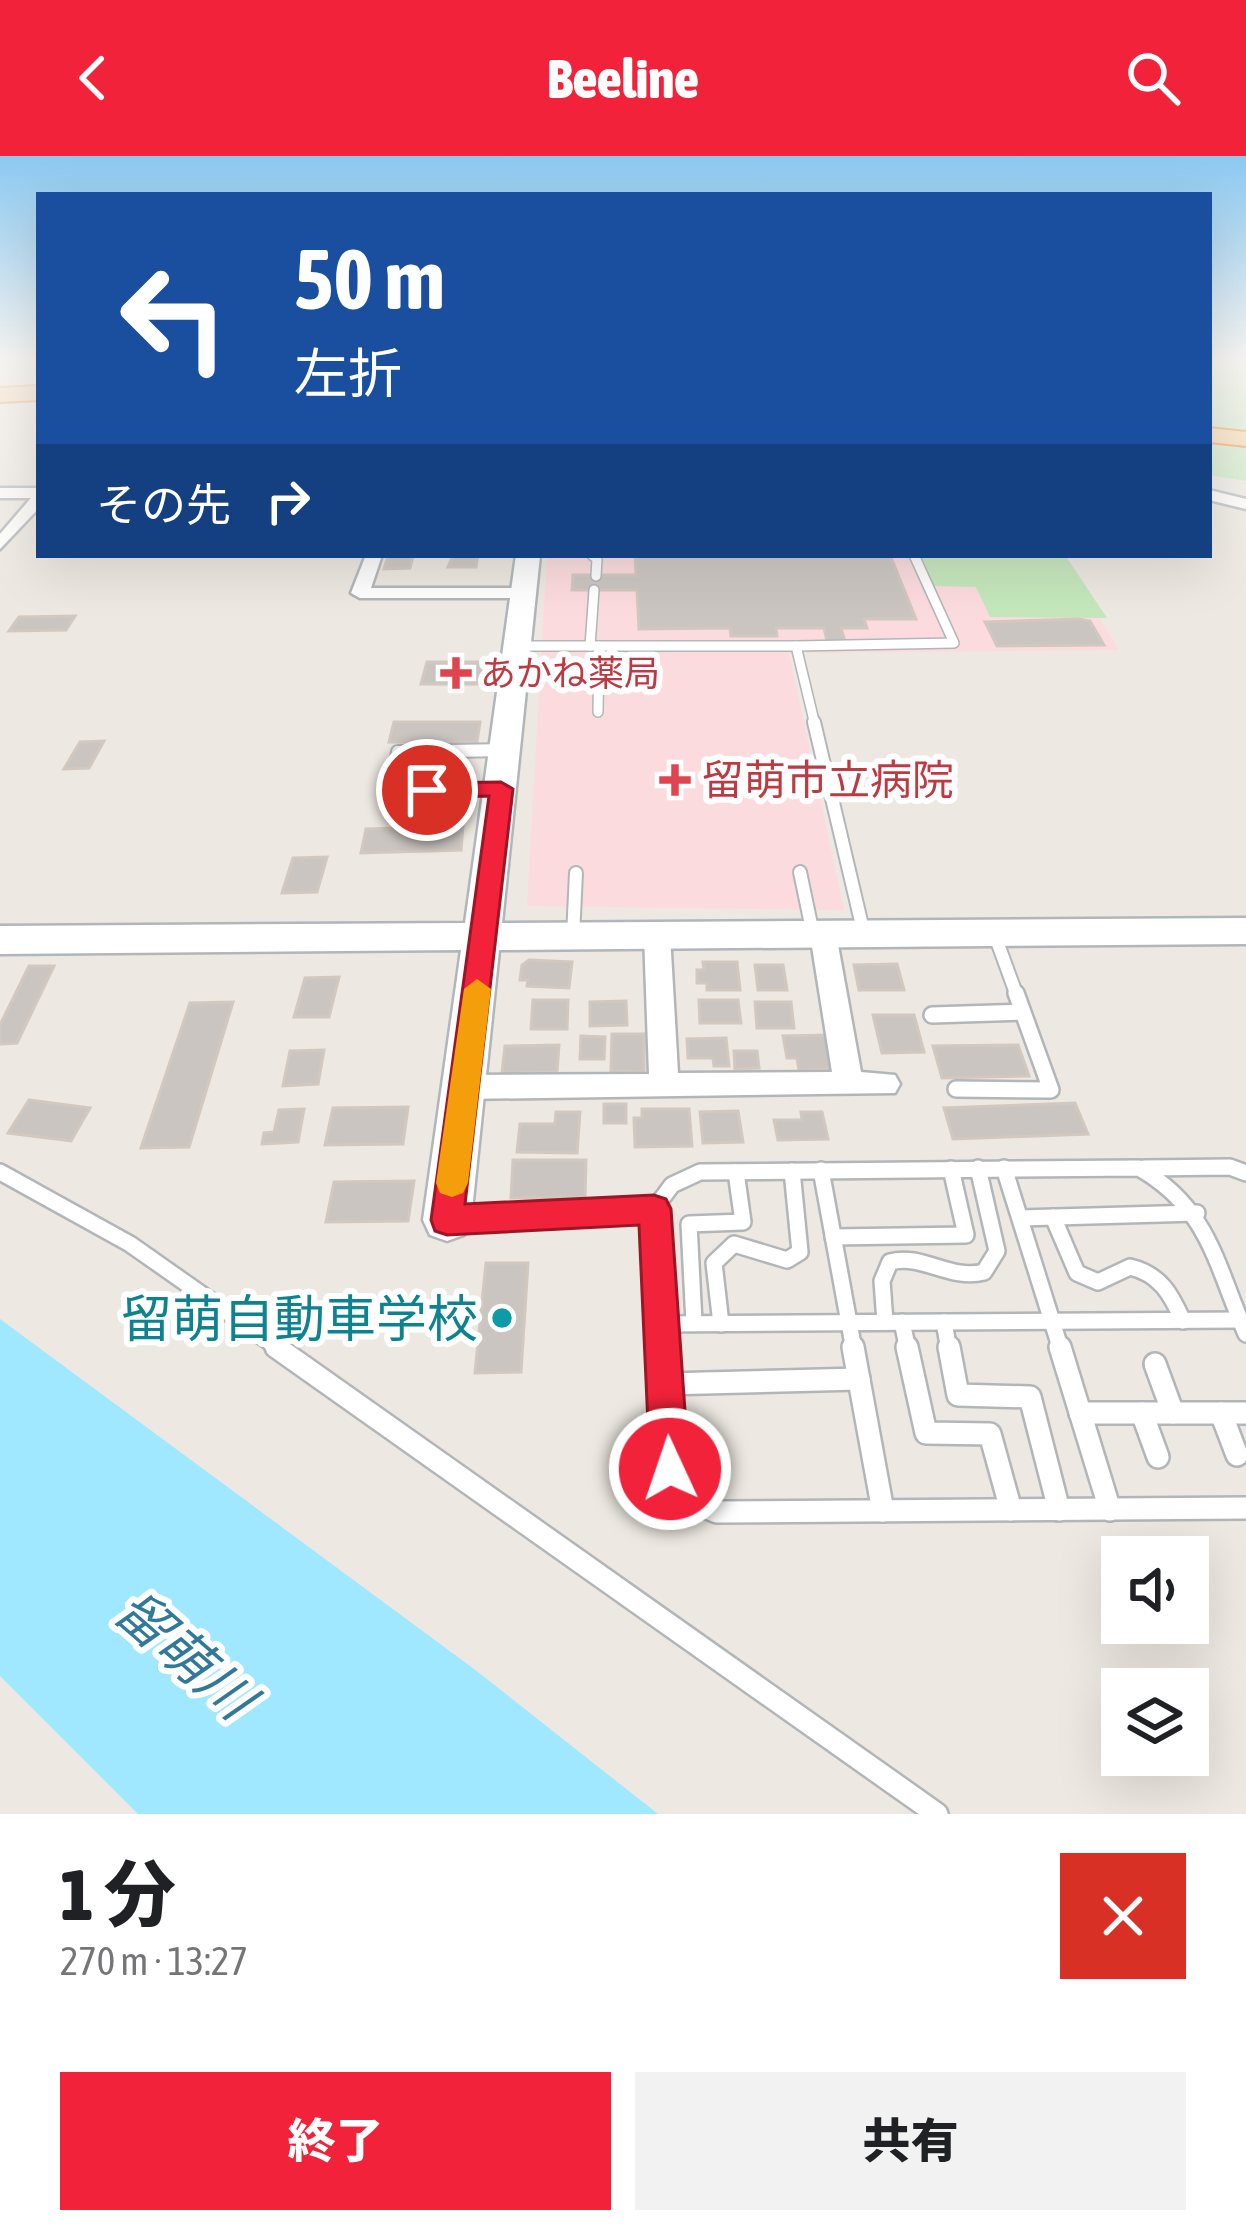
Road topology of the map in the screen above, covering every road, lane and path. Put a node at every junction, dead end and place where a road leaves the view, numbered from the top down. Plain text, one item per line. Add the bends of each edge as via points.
1 (0, 494) edge
2 (36, 496) edge
3 (1212, 496) edge
4 (36, 500) edge
5 (1246, 505) edge
6 (0, 544) edge
7 (373, 558) edge
8 (528, 558) edge
9 (596, 558) edge
10 (915, 558) edge
11 (596, 576) dead end
12 (594, 590) dead end
13 (524, 592) junction
14 (518, 646) junction
15 (594, 646) junction
16 (796, 646) junction
17 (598, 712) dead end
18 (506, 750) junction
19 (828, 783) junction
20 (782, 784) dead end
21 (501, 789) junction
22 (800, 872) dead end
23 (576, 873) dead end
24 (1246, 931) edge
25 (994, 933) junction
26 (818, 934) junction
27 (864, 934) junction
28 (657, 935) junction
29 (573, 936) junction
30 (484, 937) junction
31 (0, 940) edge
32 (1022, 1012) junction
33 (932, 1015) dead end
34 (848, 1084) junction
35 (885, 1084) dead end
36 (664, 1086) junction
37 (464, 1088) junction
38 (956, 1089) dead end
39 (951, 1168) junction
40 (978, 1168) junction
41 (1004, 1168) junction
42 (1138, 1168) junction
43 (821, 1170) junction
44 (792, 1171) junction
45 (0, 1172) edge
46 (736, 1172) junction
47 (1246, 1173) edge
48 (654, 1209) junction
49 (1197, 1213) junction
50 (1053, 1217) junction
51 (1019, 1218) junction
52 (447, 1220) joint
53 (833, 1238) junction
54 (1052, 1321) junction
55 (1184, 1321) junction
56 (894, 1322) junction
57 (944, 1322) junction
58 (849, 1323) junction
59 (662, 1324) junction
60 (694, 1324) junction
61 (721, 1324) junction
62 (1243, 1327) edge
63 (1155, 1364) dead end
64 (860, 1379) junction
65 (665, 1384) junction
66 (1221, 1412) junction
67 (1080, 1413) junction
68 (1142, 1413) junction
69 (1174, 1413) junction
70 (1246, 1413) edge
71 (1237, 1455) dead end
72 (1158, 1456) dead end
73 (1246, 1508) edge
74 (1011, 1510) junction
75 (1058, 1510) junction
76 (1110, 1510) junction
77 (883, 1511) junction
78 (937, 1814) edge

1 - 2 street
3 - 5 street
4 - 6 street
7 - 13 street via 360,592
8 - 13 street
9 - 11 lane
10 - 16 lane via 954,643
12 - 15 lane
13 - 14 street
14 - 15 lane
14 - 18 street
15 - 16 lane
15 - 17 lane
16 - 19 lane
18 - 21 street
18 - 21 lane via 398,752 390,790
19 - 20 lane
19 - 27 lane
21 - 30 street
22 - 26 lane
23 - 29 lane
24 - 25 street
25 - 27 street
25 - 32 lane
26 - 27 street
26 - 28 street
26 - 34 street
28 - 29 street
28 - 36 street
29 - 30 street
30 - 31 street
30 - 37 street
32 - 33 lane
32 - 38 lane via 1051,1090
34 - 35 street
34 - 36 street
36 - 37 street
37 - 52 street
39 - 40 lane
39 - 43 lane
39 - 53 lane via 966,1235
40 - 41 lane
40 - 56 lane via 994,1261 969,1278 906,1256 890,1263 879,1282
41 - 42 lane
41 - 51 lane
42 - 47 lane
42 - 49 lane via 1183,1193
43 - 44 lane
43 - 53 lane
44 - 46 lane
44 - 61 lane via 800,1252 787,1260 734,1244 723,1250 714,1263
45 - 78 lane via 130,1244
46 - 48 lane via 679,1178
46 - 60 lane via 742,1222 689,1224
48 - 52 lane
48 - 59 lane
49 - 50 lane
49 - 62 lane
50 - 51 lane
50 - 55 lane via 1079,1277 1091,1283 1130,1267 1149,1270
51 - 54 lane
53 - 58 lane
54 - 55 lane
54 - 57 lane
54 - 67 lane
55 - 62 lane
56 - 57 lane
56 - 58 lane
56 - 74 lane via 926,1433 990,1434
57 - 75 lane via 958,1395 1030,1397
58 - 61 lane
58 - 64 lane
59 - 60 lane
59 - 65 lane
60 - 61 lane
63 - 69 lane
64 - 65 lane
64 - 77 lane
65 - 77 lane via 670,1469 690,1501 717,1512
66 - 69 lane
66 - 70 lane
66 - 71 lane
67 - 68 lane
67 - 76 lane
68 - 69 lane
68 - 72 lane
73 - 76 lane
74 - 75 lane
74 - 77 lane
75 - 76 lane

